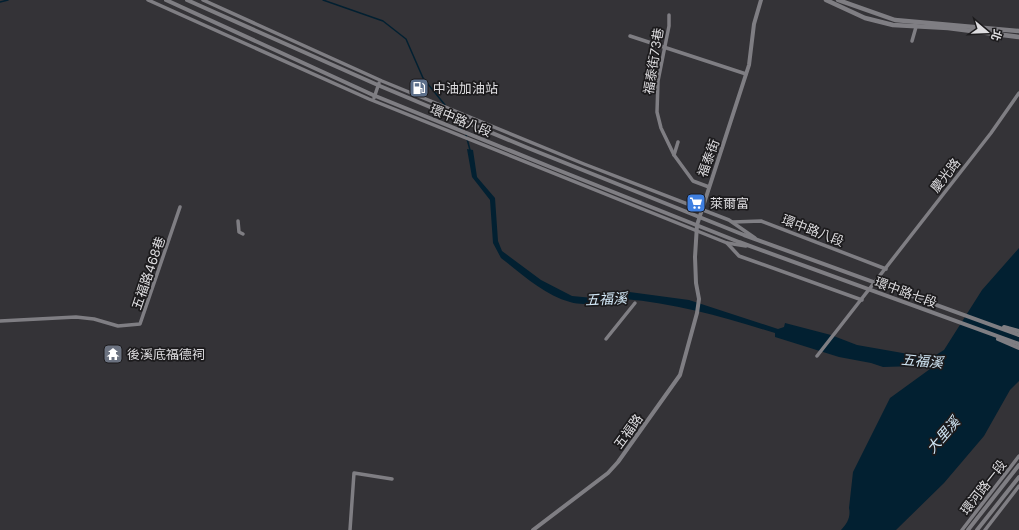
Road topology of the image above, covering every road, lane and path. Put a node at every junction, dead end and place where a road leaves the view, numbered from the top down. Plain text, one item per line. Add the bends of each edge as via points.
1 (148, 0) edge
2 (166, 0) edge
3 (187, 0) edge
4 (203, 0) edge
5 (761, 0) edge
6 (826, 0) edge
7 (838, 0) edge
8 (668, 15) dead end
9 (917, 27) junction
10 (1019, 31) edge
11 (630, 36) dead end
12 (1019, 37) edge
13 (912, 41) dead end
14 (664, 47) junction
15 (746, 74) junction
16 (380, 80) junction
17 (378, 85) junction
18 (1019, 93) edge
19 (374, 98) junction
20 (678, 142) dead end
21 (674, 155) junction
22 (709, 187) junction
23 (180, 207) dead end
24 (701, 209) junction
25 (699, 216) junction
26 (238, 221) dead end
27 (732, 222) junction
28 (697, 225) junction
29 (696, 230) junction
30 (243, 234) dead end
31 (756, 239) junction
32 (728, 243) junction
33 (753, 247) junction
34 (788, 250) joint
35 (786, 259) joint
36 (886, 269) junction
37 (699, 299) joint
38 (862, 300) junction
39 (635, 303) dead end
40 (0, 321) edge
41 (986, 323) junction
42 (982, 330) junction
43 (1019, 331) edge
44 (1019, 335) edge
45 (606, 339) dead end
46 (1019, 344) edge
47 (1019, 348) edge
48 (817, 356) dead end
49 (1019, 456) edge
50 (1019, 465) edge
51 (1019, 477) edge
52 (392, 479) dead end
53 (1019, 486) edge
54 (350, 530) edge
55 (533, 530) edge
56 (962, 530) edge
57 (968, 530) edge
58 (977, 530) edge
59 (984, 530) edge

1 - 19 street, 環中路八段
2 - 19 street, 環中路八段
3 - 17 street, 環中路八段
4 - 16 street, 環中路八段
5 - 15 street, 福泰街 via 754,24
6 - 9 main road via 865,18 894,26
7 - 10 main road via 895,20
8 - 14 street, 福泰街73巷 via 669,26
9 - 12 main road via 948,28
9 - 13 street
11 - 14 street
14 - 15 street
14 - 21 street, 福泰街73巷 via 658,81 657,112 661,128
15 - 22 street, 福泰街
16 - 17 street
16 - 24 street, 環中路八段
17 - 19 street
17 - 25 street, 環中路八段
18 - 36 street, 慶光路
19 - 28 street, 環中路八段
19 - 29 street, 環中路八段 via 450,132
20 - 21 street
21 - 22 street, 福泰街73巷 via 693,181
22 - 24 street, 福泰街
23 - 40 street, 五福路468巷 via 140,324 118,326 76,317
24 - 25 street, 福泰街
24 - 27 street, 環中路八段
25 - 28 street, 福泰街
25 - 31 street, 環中路八段
26 - 30 street via 239,232
27 - 31 street, 環中路八段
27 - 36 street, 環中路八段 via 761,221
28 - 29 street, 福泰街
28 - 33 street, 環中路八段
29 - 32 street, 環中路八段
29 - 37 street, 福泰街 via 694,257
31 - 34 street, 環中路八段
32 - 33 street, 環中路八段
32 - 38 street, 環中路八段 via 739,256
33 - 35 street, 環中路八段
34 - 41 street, 環中路七段
35 - 42 street, 環中路七段
36 - 38 street, 慶光路
37 - 55 street, 五福路 via 680,375 618,462 608,473
38 - 48 street, 慶光路
39 - 45 street
41 - 43 street
41 - 44 street, 環中路七段
42 - 46 street, 環中路七段
42 - 47 street
49 - 56 street, 環河路一段
50 - 57 street, 環河路一段
51 - 58 street, 環河路一段
52 - 54 street via 354,473
53 - 59 street

